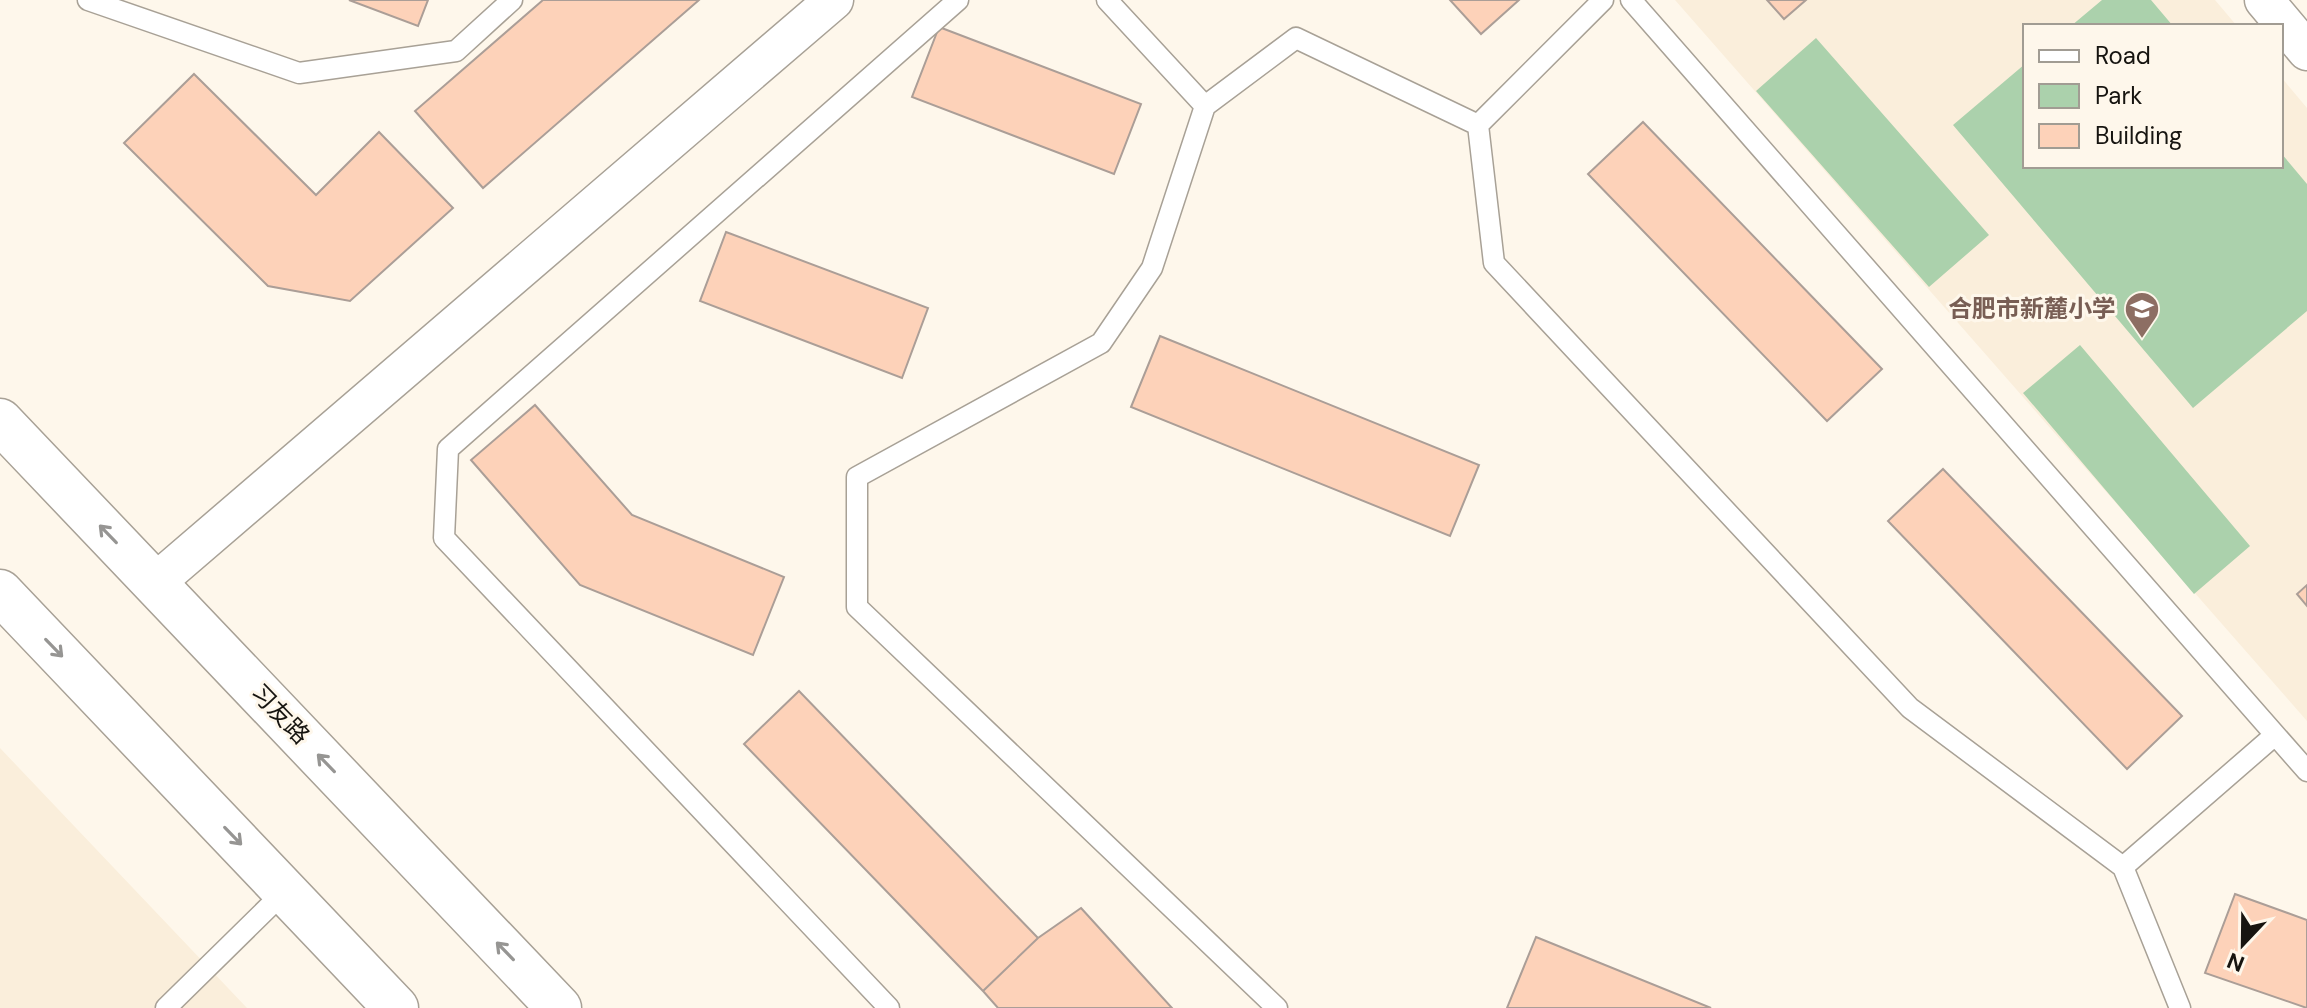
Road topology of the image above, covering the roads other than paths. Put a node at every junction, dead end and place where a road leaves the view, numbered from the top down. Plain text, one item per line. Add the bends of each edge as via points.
1 (88, 0) edge
2 (512, 0) edge
3 (834, 0) edge
4 (958, 0) edge
5 (1107, 0) edge
6 (1603, 0) edge
7 (1631, 0) edge
8 (2264, 0) edge
9 (145, 9) edge
10 (2307, 51) edge
11 (1205, 106) junction
12 (1478, 125) junction
13 (0, 421) edge
14 (155, 583) junction
15 (0, 592) edge
16 (2275, 735) junction
17 (2307, 771) edge
18 (2123, 867) junction
19 (285, 891) junction
20 (166, 1008) edge
21 (396, 1008) edge
22 (559, 1008) edge
23 (889, 1008) edge
24 (1277, 1008) edge
25 (2180, 1008) edge

1 - 9 lane
2 - 9 lane via 456,51 299,73
3 - 14 street
4 - 23 lane via 448,449 444,538
5 - 11 lane
6 - 12 lane
7 - 16 lane
8 - 10 street
11 - 12 lane via 1296,38
11 - 24 lane via 1152,268 1101,343 857,477 857,607
12 - 18 lane via 1494,263 1910,708
14 -> 13 main road, 习友路
22 -> 14 main road, 习友路
15 -> 19 main road
16 - 17 lane
16 - 18 lane
18 - 25 lane
19 - 20 lane
19 - 21 main road

